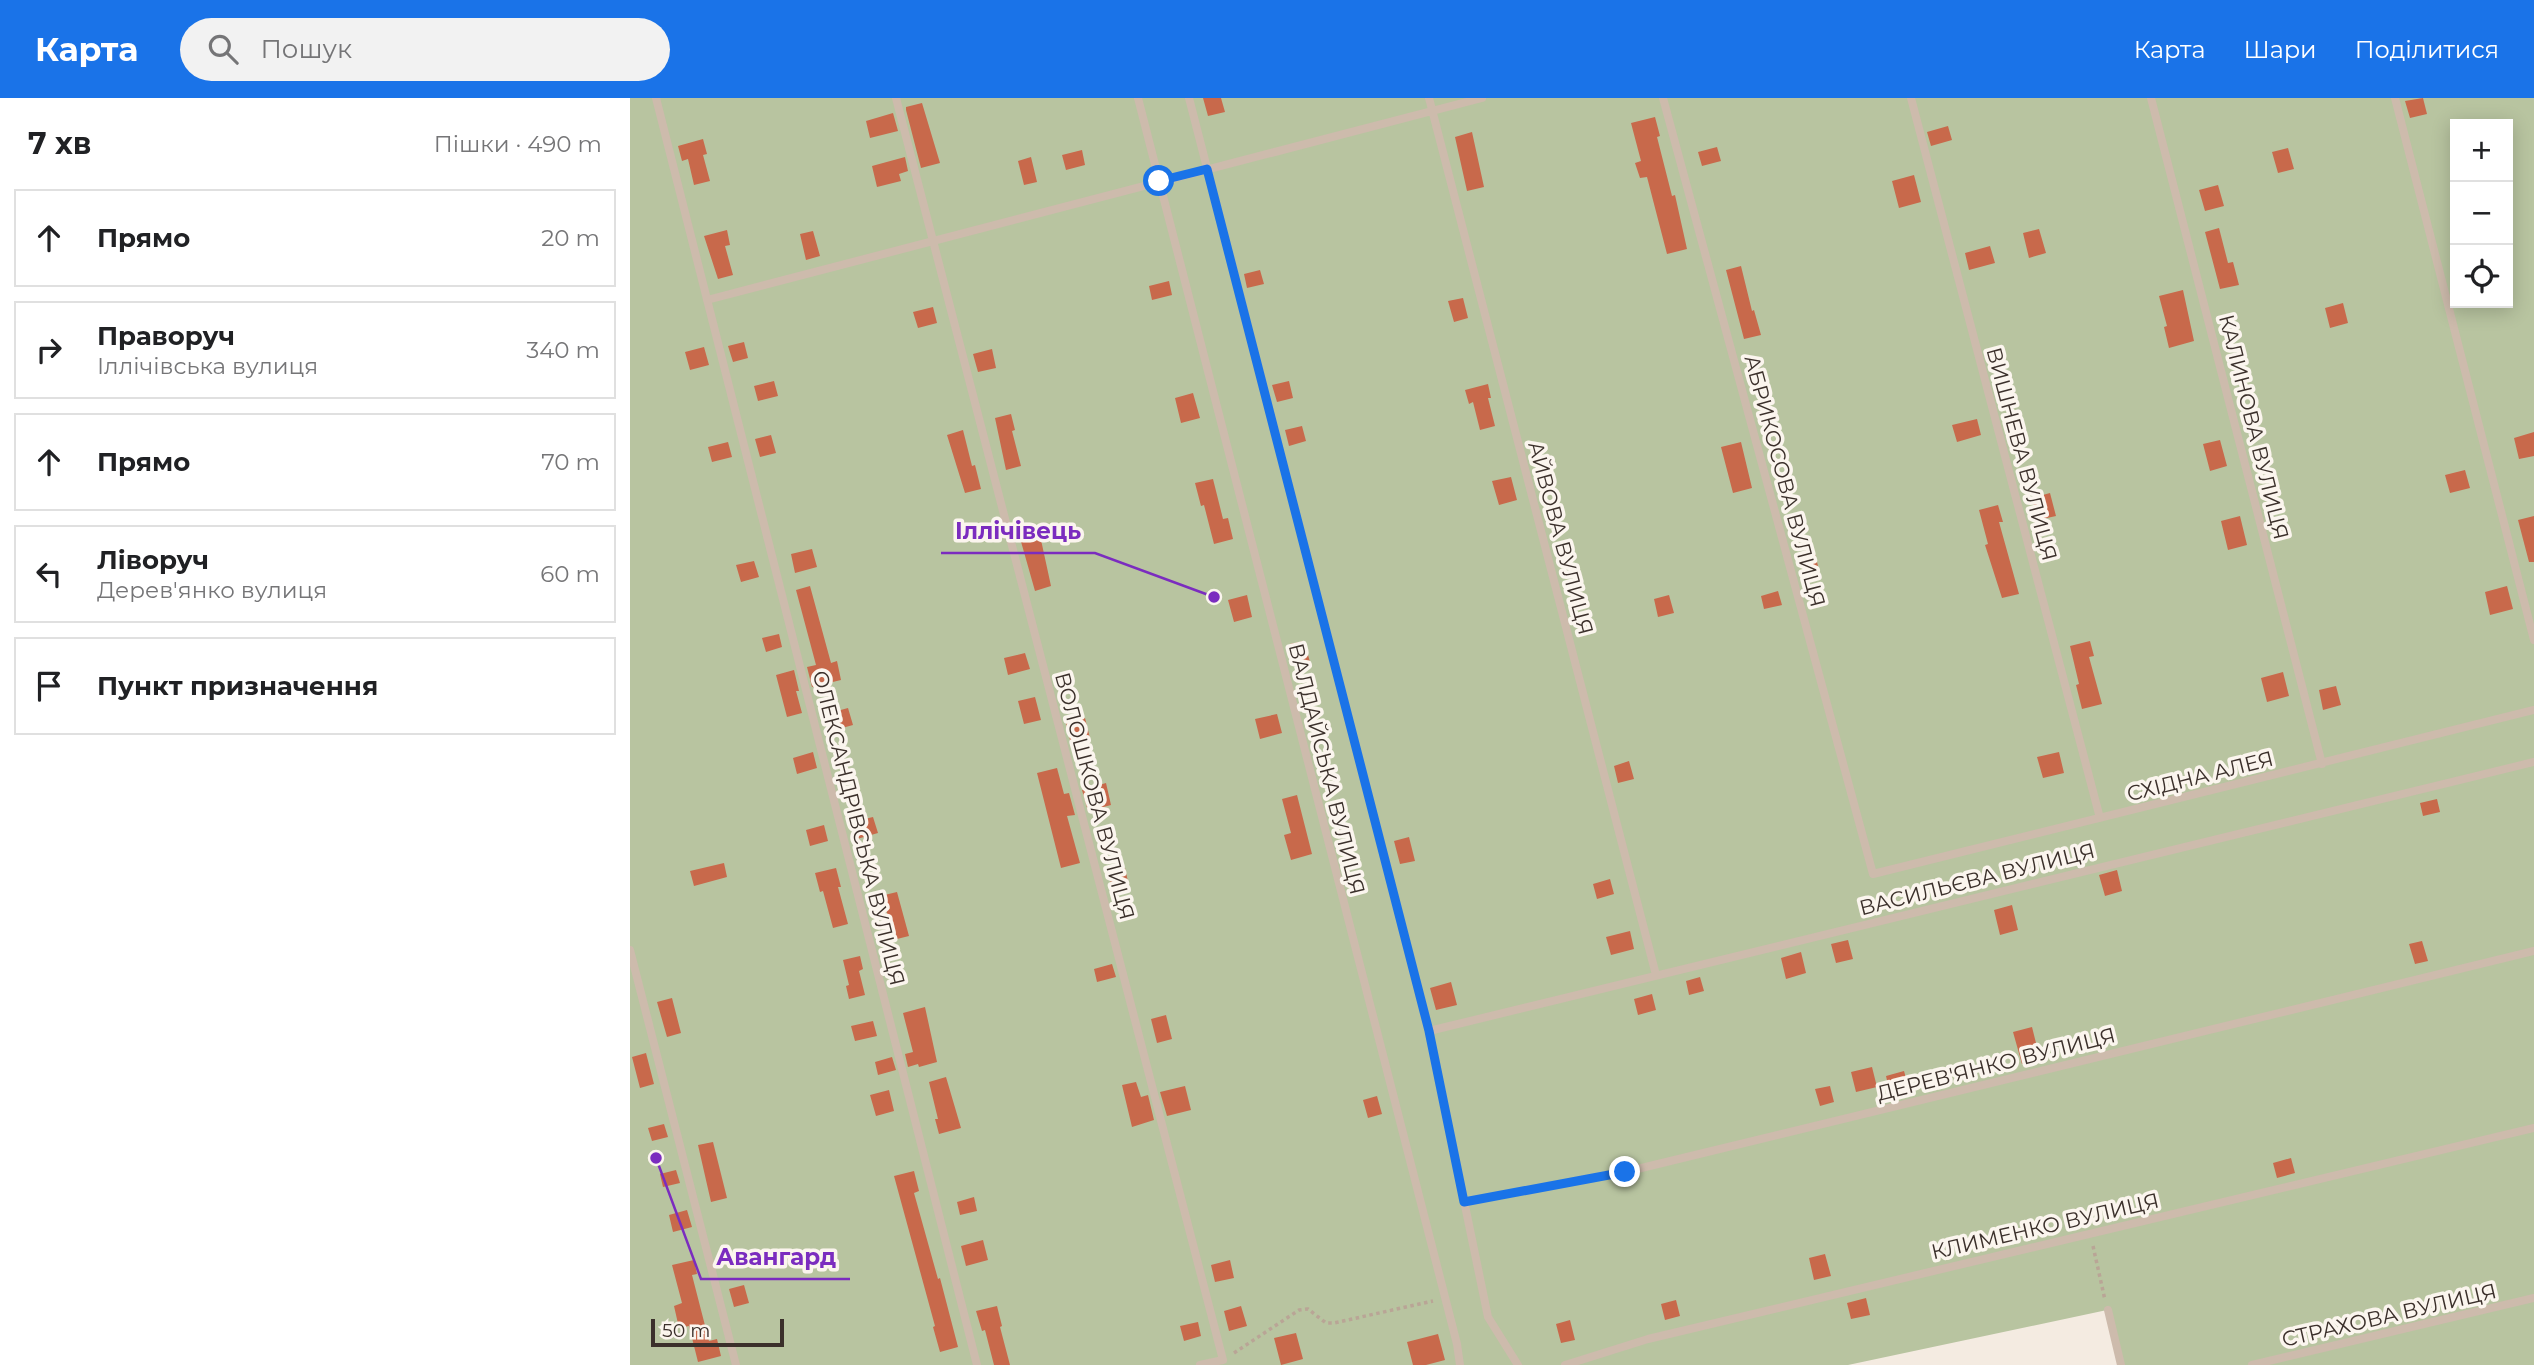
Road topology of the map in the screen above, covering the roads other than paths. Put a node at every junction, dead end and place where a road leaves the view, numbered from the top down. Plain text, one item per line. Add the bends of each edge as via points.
1 (656, 98) edge
2 (896, 98) edge
3 (1138, 98) edge
4 (1189, 98) edge
5 (1429, 98) edge
6 (1482, 98) edge
7 (1663, 98) edge
8 (1910, 98) edge
9 (2151, 98) edge
10 (2395, 98) edge
11 (1432, 110) junction
12 (1207, 169) junction
13 (1159, 181) junction
14 (933, 241) junction
15 (707, 300) junction
16 (2534, 640) edge
17 (2534, 710) edge
18 (2534, 762) edge
19 (2322, 764) junction
20 (2100, 818) junction
21 (1873, 874) joint
22 (630, 950) edge
23 (2534, 951) edge
24 (1656, 975) junction
25 (1429, 1031) junction
26 (2534, 1128) edge
27 (1464, 1202) junction
28 (2534, 1298) edge
29 (2108, 1310) road end
30 (1226, 1362) edge
31 (736, 1365) edge
32 (977, 1365) edge
33 (1200, 1365) edge
34 (1460, 1365) edge
35 (1518, 1365) edge
36 (1565, 1365) edge
37 (2121, 1365) edge
38 (2252, 1365) edge

1 - 15 lane, ОЛЕКСАНДРІВСЬКА ВУЛИЦЯ
2 - 14 lane, ВОЛОШКОВА ВУЛИЦЯ
3 - 13 lane, ВАЛДАЙСЬКА ВУЛИЦЯ
4 - 12 lane
5 - 11 lane, АЙВОВА ВУЛИЦЯ
6 - 11 lane
7 - 21 lane, АБРИКОСОВА ВУЛИЦЯ
8 - 20 lane, ВИШНЕВА ВУЛИЦЯ
9 - 19 lane, КАЛИНОВА ВУЛИЦЯ
10 - 16 lane
11 - 12 lane
11 - 24 lane, АЙВОВА ВУЛИЦЯ
12 - 13 lane
12 - 25 lane
13 - 14 lane
13 - 34 lane, ВАЛДАЙСЬКА ВУЛИЦЯ
14 - 15 lane
14 - 30 lane, ВОЛОШКОВА ВУЛИЦЯ
15 - 32 lane, ОЛЕКСАНДРІВСЬКА ВУЛИЦЯ
17 - 19 lane, СХІДНА АЛЕЯ
18 - 24 lane, ВАСИЛЬЄВА ВУЛИЦЯ
19 - 20 lane, СХІДНА АЛЕЯ
20 - 21 lane, СХІДНА АЛЕЯ
22 - 31 lane
23 - 27 lane, ДЕРЕВ'ЯНКО ВУЛИЦЯ via 1625,1172
24 - 25 lane, ВАСИЛЬЄВА ВУЛИЦЯ
25 - 27 lane
26 - 36 lane, КЛИМЕНКО ВУЛИЦЯ via 1648,1339
27 - 35 lane via 1488,1317
28 - 38 lane, СТРАХОВА ВУЛИЦЯ
29 - 37 lane
30 - 33 lane

